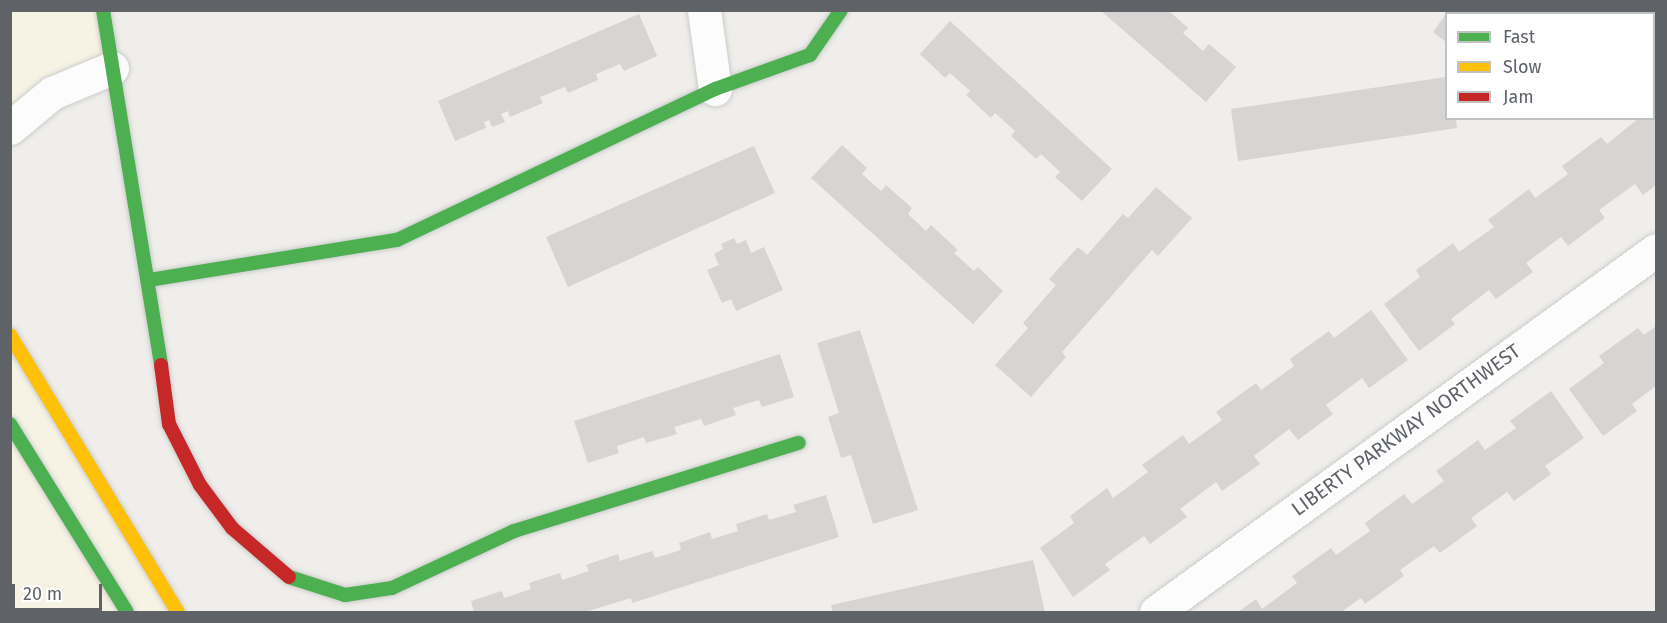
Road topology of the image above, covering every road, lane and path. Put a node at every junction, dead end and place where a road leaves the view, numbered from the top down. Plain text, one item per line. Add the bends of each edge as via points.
1 (103, 10) edge
2 (704, 10) edge
3 (841, 10) edge
4 (112, 68) junction
5 (715, 89) junction
6 (10, 128) edge
7 (1656, 250) edge
8 (150, 280) junction
9 (10, 334) edge
10 (10, 424) edge
11 (799, 442) dead end
12 (127, 612) edge
13 (178, 612) edge
14 (1156, 612) edge

1 - 4 street
2 - 5 street
3 - 5 street via 810,55
4 - 6 street via 52,93
4 - 8 street
5 - 8 street via 397,240
7 - 14 street, LIBERTY PARKWAY NORTHWEST
8 - 11 street via 170,424 200,485 232,528 288,577 345,595 392,588 514,531
9 - 13 street
10 - 12 street

